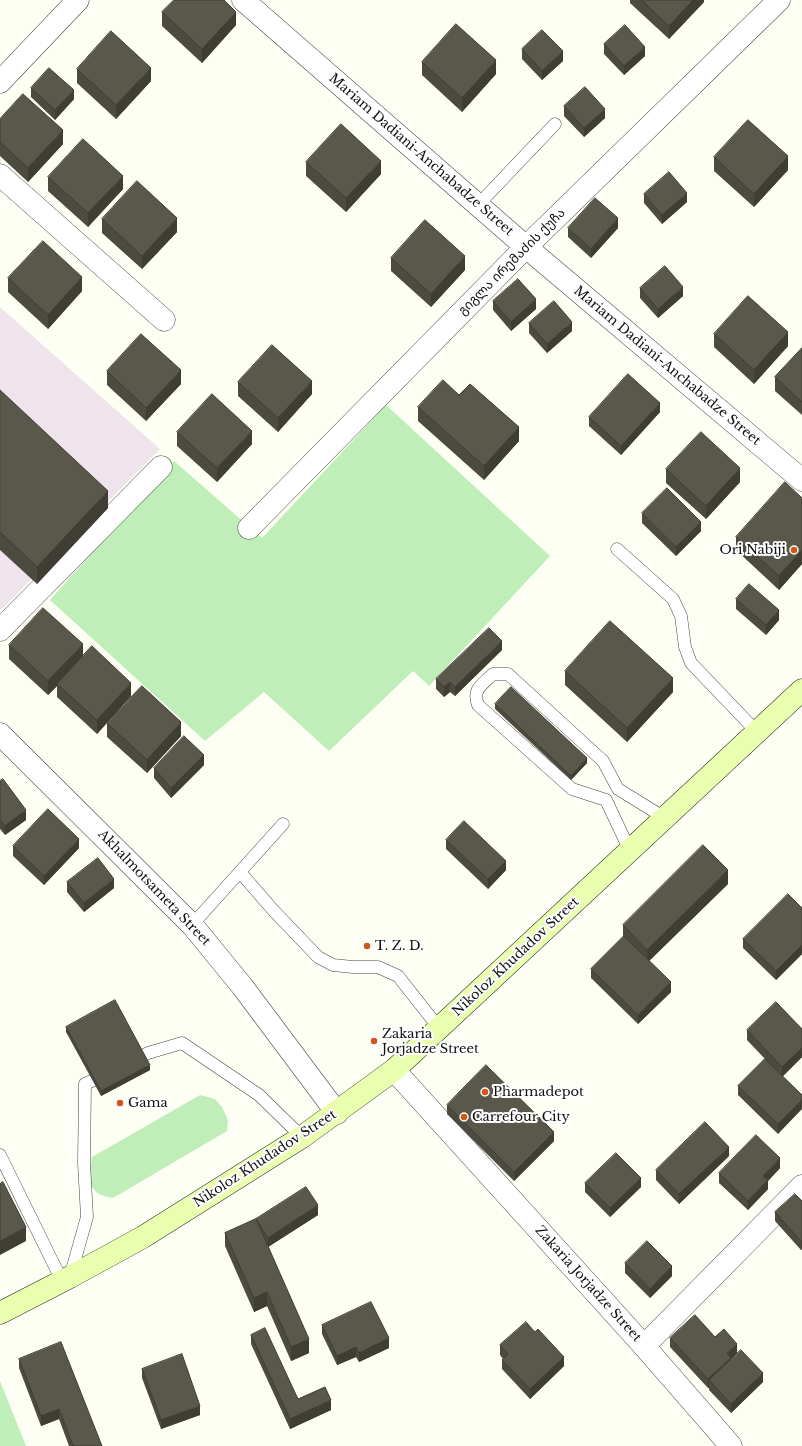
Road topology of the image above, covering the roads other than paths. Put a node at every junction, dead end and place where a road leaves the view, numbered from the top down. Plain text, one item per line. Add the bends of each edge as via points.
1 (78, 0) edge
2 (242, 0) edge
3 (780, 0) edge
4 (0, 82) edge
5 (555, 124) dead end
6 (0, 175) edge
7 (478, 205) junction
8 (526, 247) junction
9 (164, 320) dead end
10 (161, 467) dead end
11 (802, 480) edge
12 (249, 528) dead end
13 (617, 549) dead end
14 (0, 630) edge
15 (802, 690) edge
16 (757, 732) junction
17 (0, 734) edge
18 (665, 818) junction
19 (283, 824) dead end
20 (630, 851) junction
21 (240, 872) junction
22 (192, 925) junction
23 (440, 1028) junction
24 (394, 1070) junction
25 (337, 1113) junction
26 (302, 1137) junction
27 (0, 1155) edge
28 (13, 1183) junction
29 (802, 1186) edge
30 (0, 1188) edge
31 (66, 1279) junction
32 (0, 1313) edge
33 (644, 1346) junction
34 (731, 1446) edge

1 - 4 street
2 - 7 street, Mariam Dadiani-Anchabadze Street
3 - 8 street, გიგლა ირემაძის ქუჩა
5 - 7 lane
6 - 9 street
7 - 8 street, Mariam Dadiani-Anchabadze Street
8 - 11 street, Mariam Dadiani-Anchabadze Street
8 - 12 street, გიგლა ირემაძის ქუჩა
10 - 14 street
13 - 16 lane via 673,599 681,616 685,647 691,663
15 - 16 main road, Nikoloz Khudadov Street
16 - 18 main road, Nikoloz Khudadov Street
17 - 22 street, Akhalmotsameta Street
18 - 20 main road, Nikoloz Khudadov Street
18 - 20 lane via 618,789 603,761 508,674 493,674 476,691 478,705 572,789 606,800
19 - 21 lane
20 - 23 main road, Nikoloz Khudadov Street
21 - 22 lane
21 - 23 lane via 318,957 333,964 378,967 398,976
22 - 25 street, Akhalmotsameta Street via 242,986
23 - 24 main road, Nikoloz Khudadov Street
24 - 25 main road, Nikoloz Khudadov Street
24 - 33 street, Zakaria Jorjadze Street
25 - 26 main road, Nikoloz Khudadov Street
26 - 31 main road, Nikoloz Khudadov Street via 143,1237
26 - 31 lane via 259,1095 182,1043 148,1053 86,1084 84,1163 87,1217
27 - 28 lane
28 - 30 lane
28 - 31 lane
29 - 33 street
31 - 32 main road, Nikoloz Khudadov Street
33 - 34 street, Zakaria Jorjadze Street

